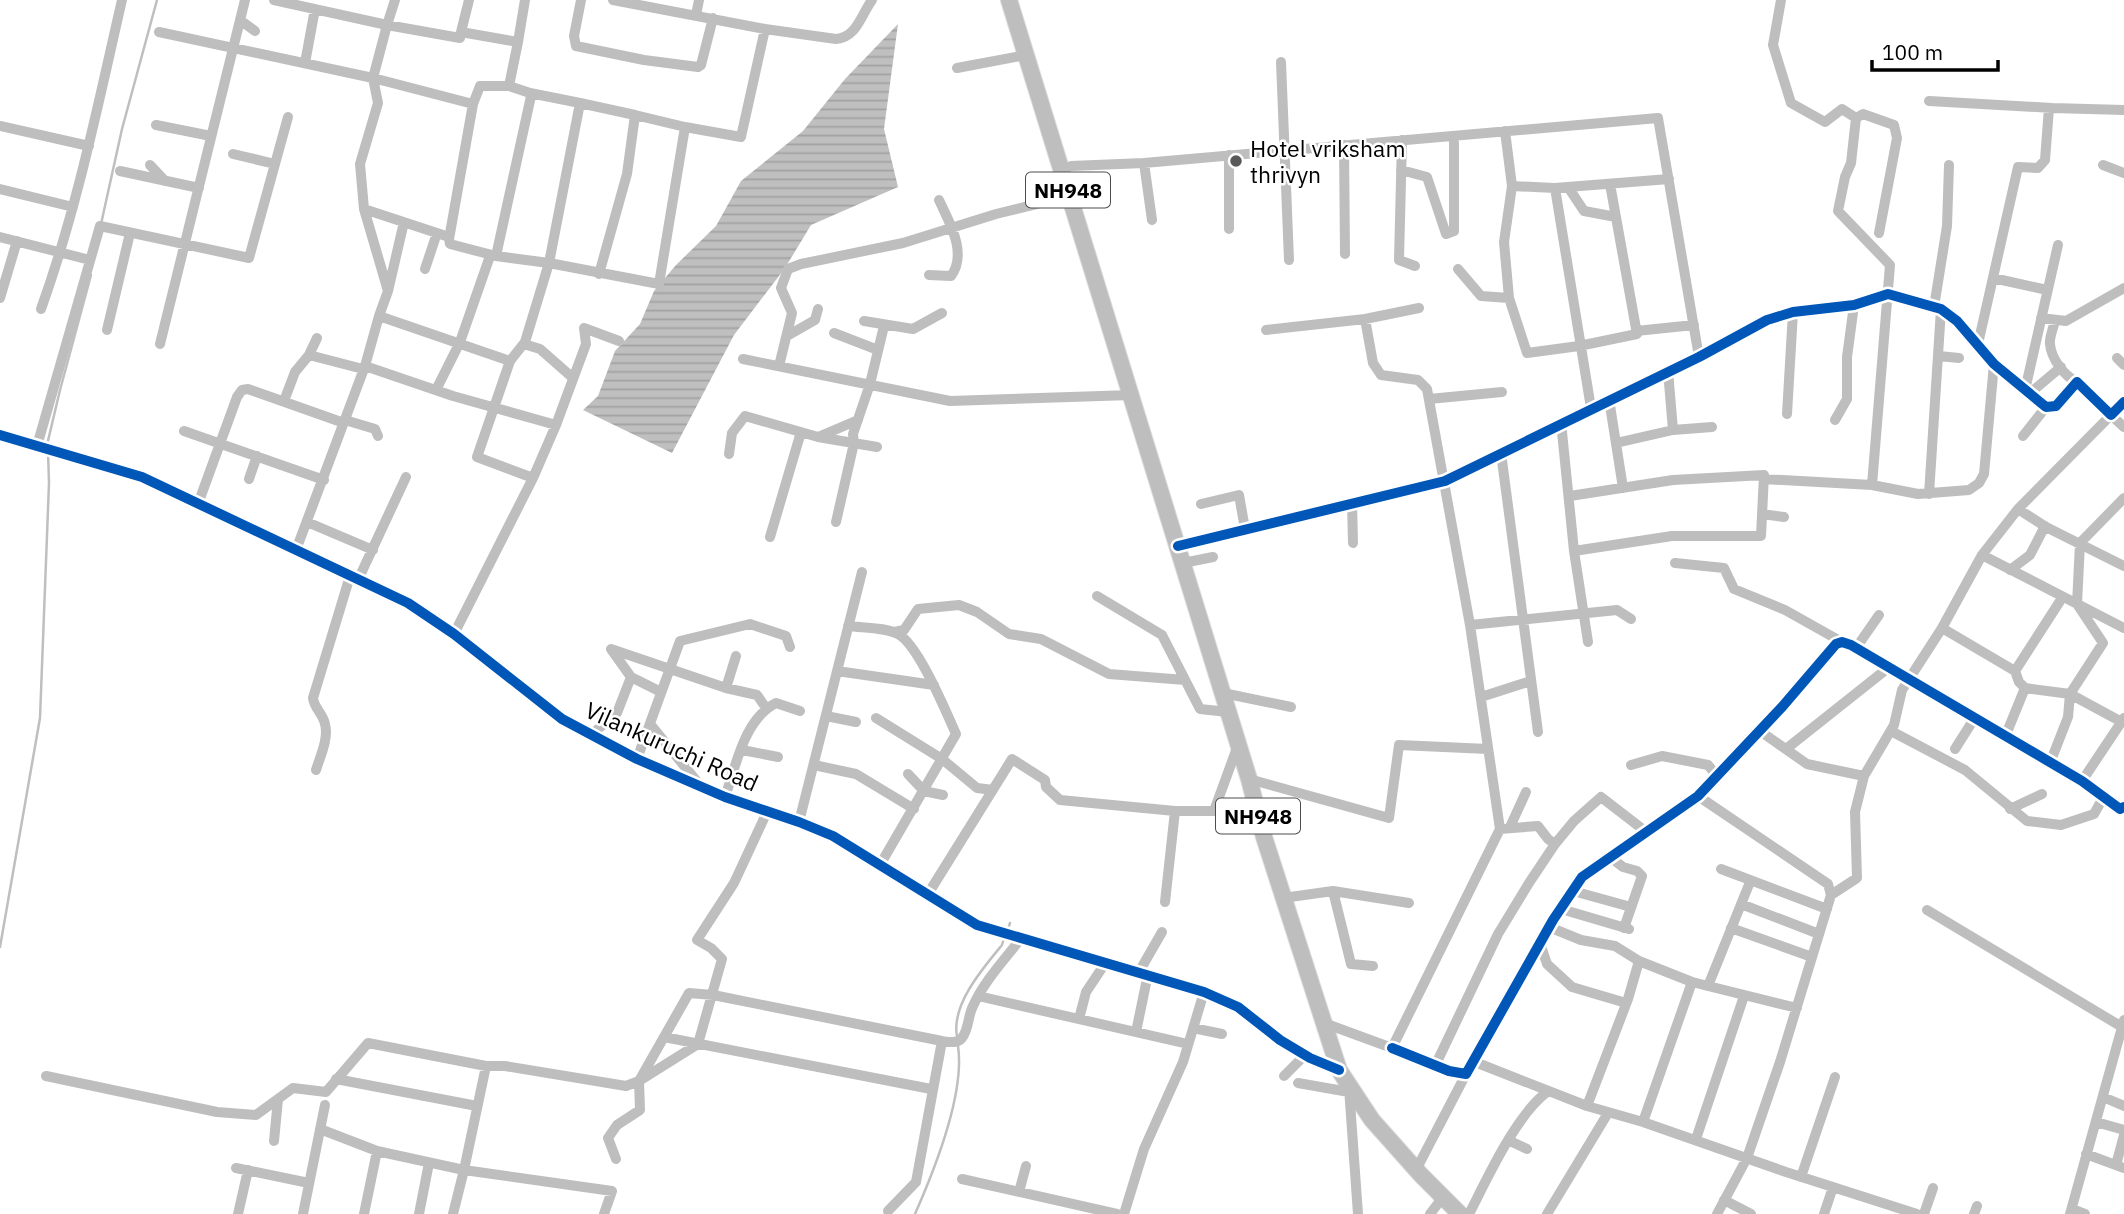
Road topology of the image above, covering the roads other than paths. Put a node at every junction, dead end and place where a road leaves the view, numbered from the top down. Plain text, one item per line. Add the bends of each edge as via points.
1 (122, 0) edge
2 (246, 0) edge
3 (274, 0) edge
4 (395, 0) edge
5 (469, 0) edge
6 (525, 0) edge
7 (581, 0) edge
8 (613, 0) edge
9 (699, 0) edge
10 (872, 0) edge
11 (1781, 0) edge
12 (1016, 5) edge
13 (316, 9) junction
14 (696, 15) junction
15 (713, 18) junction
16 (240, 20) junction
17 (387, 24) junction
18 (765, 29) junction
19 (255, 31) dead end
20 (159, 32) dead end
21 (461, 32) junction
22 (518, 42) junction
23 (234, 46) junction
24 (1026, 55) junction
25 (306, 62) junction
26 (1281, 62) dead end
27 (957, 68) dead end
28 (373, 78) junction
29 (509, 86) junction
30 (530, 93) junction
31 (1929, 101) dead end
32 (580, 103) junction
33 (473, 104) junction
34 (2124, 106) edge
35 (2049, 108) junction
36 (635, 116) junction
37 (288, 117) dead end
38 (1856, 118) junction
39 (156, 125) dead end
40 (0, 126) edge
41 (685, 127) junction
42 (1505, 131) junction
43 (211, 136) junction
44 (1402, 140) junction
45 (1454, 143) dead end
46 (1344, 145) junction
47 (89, 146) junction
48 (1284, 150) junction
49 (233, 154) dead end
50 (1230, 155) junction
51 (275, 163) junction
52 (1144, 163) junction
53 (1949, 164) dead end
54 (150, 165) dead end
55 (2103, 165) dead end
56 (1071, 166) junction
57 (1401, 170) junction
58 (120, 171) dead end
59 (2124, 173) edge
60 (1669, 179) junction
61 (165, 181) junction
62 (1610, 184) junction
63 (1512, 186) junction
64 (1568, 187) junction
65 (198, 188) junction
66 (1555, 188) junction
67 (0, 189) edge
68 (1070, 196) junction
69 (939, 200) dead end
70 (73, 207) junction
71 (364, 209) junction
72 (1616, 217) junction
73 (1152, 220) dead end
74 (404, 222) junction
75 (951, 228) junction
76 (1229, 229) dead end
77 (130, 233) junction
78 (437, 233) junction
79 (1879, 233) dead end
80 (0, 237) edge
81 (449, 237) junction
82 (17, 241) junction
83 (184, 244) junction
84 (2058, 245) dead end
85 (61, 253) junction
86 (1345, 254) dead end
87 (493, 256) junction
88 (90, 260) junction
89 (1289, 260) dead end
90 (549, 263) junction
91 (1415, 265) dead end
92 (425, 269) dead end
93 (1458, 269) dead end
94 (599, 274) junction
95 (929, 275) dead end
96 (1993, 278) junction
97 (2124, 288) edge
98 (2047, 290) junction
99 (388, 291) junction
100 (1888, 294) junction
101 (0, 298) edge
102 (1509, 298) junction
103 (1853, 305) junction
104 (1419, 308) dead end
105 (1938, 308) junction
106 (41, 309) dead end
107 (818, 309) dead end
108 (1793, 312) junction
109 (943, 313) dead end
110 (379, 316) junction
111 (2041, 318) junction
112 (1365, 319) junction
113 (2055, 320) junction
114 (863, 321) dead end
115 (1694, 325) junction
116 (884, 326) junction
117 (107, 330) dead end
118 (1266, 330) dead end
119 (1636, 331) junction
120 (834, 333) dead end
121 (786, 335) junction
122 (317, 338) dead end
123 (619, 341) dead end
124 (460, 342) junction
125 (160, 344) dead end
126 (524, 344) junction
127 (1978, 344) junction
128 (1579, 346) junction
129 (878, 350) junction
130 (309, 355) junction
131 (1939, 356) junction
132 (1699, 357) junction
133 (1959, 358) dead end
134 (743, 359) dead end
135 (510, 361) junction
136 (1994, 364) junction
137 (779, 366) junction
138 (364, 367) junction
139 (2061, 368) junction
140 (1668, 371) junction
141 (573, 378) junction
142 (2077, 382) junction
143 (870, 384) junction
144 (1130, 387) junction
145 (436, 390) junction
146 (1502, 392) dead end
147 (2027, 392) junction
148 (1429, 399) junction
149 (1609, 399) junction
150 (284, 401) junction
151 (2124, 402) edge
152 (494, 407) junction
153 (2046, 407) junction
154 (1591, 408) junction
155 (1787, 414) dead end
156 (2111, 415) junction
157 (858, 420) junction
158 (1835, 420) dead end
159 (345, 421) junction
160 (1561, 422) junction
161 (556, 425) junction
162 (1712, 427) dead end
163 (2124, 427) edge
164 (1673, 430) junction
165 (184, 431) dead end
166 (801, 432) junction
167 (0, 435) edge
168 (378, 436) dead end
169 (2023, 436) dead end
170 (818, 437) junction
171 (220, 443) junction
172 (855, 443) junction
173 (1616, 443) junction
174 (877, 447) dead end
175 (44, 448) junction
176 (1501, 453) junction
177 (729, 454) dead end
178 (257, 456) junction
179 (406, 477) dead end
180 (533, 478) junction
181 (249, 479) dead end
182 (1763, 479) junction
183 (324, 480) junction
184 (1445, 481) junction
185 (1872, 485) junction
186 (1623, 488) junction
187 (1928, 494) junction
188 (1570, 496) junction
189 (2124, 498) edge
190 (1352, 502) junction
191 (198, 504) junction
192 (1201, 505) dead end
193 (2018, 509) junction
194 (1762, 514) junction
195 (1784, 517) dead end
196 (307, 522) junction
197 (836, 522) dead end
198 (2045, 526) junction
199 (1245, 529) junction
200 (770, 537) dead end
201 (1353, 543) dead end
202 (2080, 543) junction
203 (1178, 546) junction
204 (296, 550) junction
205 (373, 550) junction
206 (1574, 551) junction
207 (1982, 555) junction
208 (1213, 557) dead end
209 (1183, 563) junction
210 (1675, 563) dead end
211 (2124, 566) edge
212 (2010, 570) junction
213 (862, 572) dead end
214 (354, 578) junction
215 (1097, 596) dead end
216 (2062, 598) junction
217 (2077, 604) junction
218 (1584, 614) junction
219 (1879, 615) dead end
220 (1631, 619) dead end
221 (1524, 620) junction
222 (1470, 625) junction
223 (848, 626) junction
224 (1942, 628) junction
225 (2124, 628) edge
226 (894, 632) junction
227 (453, 634) junction
228 (1588, 642) dead end
229 (1842, 642) junction
230 (790, 647) dead end
231 (1856, 648) junction
232 (736, 656) dead end
233 (1888, 668) junction
234 (670, 669) junction
235 (837, 671) junction
236 (2015, 671) junction
237 (631, 677) junction
238 (1185, 680) junction
239 (1908, 680) junction
240 (1531, 681) junction
241 (934, 685) junction
242 (726, 688) junction
243 (2025, 688) junction
244 (662, 692) junction
245 (1223, 693) junction
246 (2070, 694) junction
247 (1480, 697) junction
248 (1291, 707) dead end
249 (765, 708) junction
250 (800, 710) dead end
251 (1228, 712) junction
252 (826, 716) junction
253 (876, 718) dead end
254 (1974, 719) junction
255 (2123, 720) edge
256 (856, 722) dead end
257 (650, 724) junction
258 (1760, 731) junction
259 (1891, 731) junction
260 (1538, 732) dead end
261 (592, 734) junction
262 (2005, 737) junction
263 (1238, 744) junction
264 (1488, 749) junction
265 (1786, 749) junction
266 (1955, 749) dead end
267 (742, 750) junction
268 (778, 757) dead end
269 (638, 759) junction
270 (942, 759) junction
271 (2050, 763) junction
272 (814, 765) junction
273 (1631, 765) dead end
274 (316, 770) dead end
275 (908, 774) dead end
276 (1717, 775) junction
277 (1864, 776) junction
278 (1249, 779) junction
279 (2082, 782) junction
280 (702, 787) junction
281 (993, 790) junction
282 (924, 791) junction
283 (1526, 792) dead end
284 (2042, 794) dead end
285 (943, 795) dead end
286 (1698, 796) junction
287 (725, 797) junction
288 (2104, 798) junction
289 (914, 809) junction
290 (2010, 809) junction
291 (2123, 809) edge
292 (1175, 811) junction
293 (767, 812) junction
294 (799, 822) junction
295 (1505, 828) junction
296 (1645, 831) junction
297 (1555, 844) junction
298 (1610, 857) junction
299 (880, 865) junction
300 (1721, 869) dead end
301 (1749, 882) junction
302 (1333, 891) junction
303 (1573, 891) junction
304 (928, 894) junction
305 (1831, 895) junction
306 (1283, 898) junction
307 (1166, 902) dead end
308 (1409, 903) dead end
309 (1741, 904) junction
310 (1631, 907) junction
311 (1561, 909) junction
312 (1827, 909) junction
313 (1927, 910) dead end
314 (1549, 927) junction
315 (1731, 928) junction
316 (1161, 932) dead end
317 (1819, 934) junction
318 (1023, 937) junction
319 (1540, 943) junction
320 (1812, 957) junction
321 (1639, 961) junction
322 (1106, 962) junction
323 (1373, 966) dead end
324 (1144, 973) junction
325 (1692, 982) junction
326 (1708, 986) junction
327 (1204, 992) junction
328 (713, 995) junction
329 (978, 996) junction
330 (1744, 996) junction
331 (1626, 1003) junction
332 (1797, 1008) junction
333 (1079, 1019) junction
334 (1324, 1023) junction
335 (2123, 1024) edge
336 (1193, 1028) junction
337 (1136, 1032) junction
338 (1222, 1034) dead end
339 (664, 1037) junction
340 (942, 1041) junction
341 (698, 1044) junction
342 (1188, 1044) junction
343 (1392, 1048) junction
344 (1305, 1055) junction
345 (1475, 1062) junction
346 (486, 1066) junction
347 (1435, 1066) junction
348 (1339, 1070) junction
349 (1466, 1074) junction
350 (46, 1076) dead end
351 (1284, 1076) dead end
352 (1835, 1077) dead end
353 (336, 1079) junction
354 (639, 1081) junction
355 (1298, 1083) dead end
356 (931, 1089) junction
357 (1349, 1089) junction
358 (1547, 1092) junction
359 (2103, 1097) junction
360 (278, 1099) junction
361 (325, 1105) dead end
362 (477, 1106) junction
363 (1587, 1106) junction
364 (2124, 1106) edge
365 (1608, 1113) junction
366 (1643, 1122) junction
367 (2095, 1122) junction
368 (320, 1129) junction
369 (2124, 1133) edge
370 (1696, 1139) junction
371 (274, 1141) dead end
372 (1510, 1141) junction
373 (1527, 1149) dead end
374 (377, 1151) junction
375 (2086, 1154) junction
376 (1747, 1158) junction
377 (616, 1159) dead end
378 (429, 1163) junction
379 (1026, 1166) dead end
380 (2120, 1167) edge
381 (236, 1168) dead end
382 (248, 1170) junction
383 (464, 1170) junction
384 (1416, 1170) junction
385 (1801, 1177) junction
386 (962, 1179) dead end
387 (309, 1183) junction
388 (1833, 1187) junction
389 (1933, 1188) dead end
390 (1019, 1192) junction
391 (1443, 1197) junction
392 (1724, 1200) junction
393 (1878, 1201) junction
394 (888, 1211) dead end
395 (2071, 1211) edge
396 (239, 1214) edge
397 (303, 1214) edge
398 (364, 1214) edge
399 (419, 1214) edge
400 (453, 1214) edge
401 (604, 1214) edge
402 (1117, 1214) edge
403 (1124, 1214) edge
404 (1358, 1214) edge
405 (1430, 1214) edge
406 (1460, 1214) edge
407 (1469, 1214) edge
408 (1547, 1214) edge
409 (1717, 1214) edge
410 (1751, 1214) edge
411 (1824, 1214) edge
412 (1873, 1214) edge
413 (1917, 1214) edge
414 (1924, 1214) edge
415 (2085, 1214) edge

1 - 47 street
2 - 16 street
3 - 13 street
4 - 17 street
5 - 21 street
6 - 22 street
7 - 15 street via 576,46 644,60 701,65
8 - 14 street
9 - 14 street
10 - 18 street via 846,38
11 - 38 street via 1773,44 1791,103 1825,122 1842,109
12 - 24 highway, NH948
12 - 56 highway, NH948
13 - 17 street
13 - 25 street
14 - 15 street
15 - 18 street
16 - 19 street
16 - 23 street
17 - 21 street via 460,38
17 - 28 street
18 - 41 street via 741,137
20 - 23 street
21 - 22 street
22 - 29 street
23 - 25 street
23 - 43 street
24 - 27 street
24 - 68 highway, NH948
25 - 28 street
26 - 48 street
28 - 33 street
28 - 71 street via 378,103 360,164
29 - 30 street
29 - 33 street via 480,86
30 - 32 street
30 - 87 street
31 - 35 street
32 - 36 street
32 - 90 street
33 - 81 street
34 - 35 street via 2117,111
35 - 96 street via 2045,160 2038,167 2018,167
36 - 41 street
36 - 94 street via 627,174
37 - 51 street
38 - 79 street via 1863,114 1894,125 1897,138
38 - 100 street via 1852,163 1838,211 1890,265
39 - 43 street
40 - 47 street
41 - 94 street via 659,284
42 - 44 street
42 - 60 street via 1658,118
42 - 63 street
43 - 65 street
44 - 46 street
44 - 57 street
45 - 57 street via 1454,231 1446,234 1427,177
46 - 48 street
46 - 86 street
47 - 70 street
48 - 50 street
48 - 89 street
49 - 51 street
50 - 52 street
50 - 76 street
51 - 83 street via 249,258
52 - 56 street
52 - 73 street
53 - 105 street
54 - 61 street
55 - 59 street
56 - 144 highway, NH948 via 1117,319
57 - 91 street via 1399,260
58 - 61 street
60 - 62 street
60 - 115 street
61 - 65 street
62 - 64 street
62 - 72 street
63 - 66 street
63 - 102 street via 1504,242
64 - 66 street
64 - 72 street via 1584,211
65 - 83 street
66 - 128 street
67 - 70 street
68 - 75 street
68 - 144 highway, NH948
69 - 75 street
70 - 85 street
71 - 74 street
71 - 99 street
72 - 119 street
74 - 78 street
74 - 99 street
75 - 95 street via 959,249 956,270 951,276
75 - 121 street via 788,269 781,288 792,313
77 - 83 street
77 - 88 street via 102,227
77 - 117 street
78 - 81 street
78 - 92 street
80 - 82 street
81 - 87 street via 450,244
82 - 85 street
82 - 101 street
83 - 125 street
84 - 98 street
85 - 88 street
85 - 106 street
87 - 90 street
87 - 124 street
88 - 175 street
90 - 94 street
90 - 126 street
93 - 102 street via 1481,296
96 - 98 street
96 - 127 street
97 - 113 street via 2066,321
98 - 111 street
99 - 110 street
100 - 103 street
100 - 105 street
100 - 185 street
102 - 128 street via 1527,353
103 - 108 street
103 - 158 street via 1847,399
104 - 112 street
105 - 127 street
105 - 131 street
107 - 121 street via 815,320
108 - 132 street via 1767,320
108 - 155 street
109 - 116 street via 914,329
110 - 124 street
110 - 138 street
111 - 113 street
111 - 147 street
112 - 118 street
112 - 148 street via 1373,363 1381,375 1418,380
113 - 139 street via 2050,343
114 - 116 street
115 - 119 street
115 - 132 street
116 - 129 street
119 - 128 street
120 - 129 street
121 - 137 street
122 - 130 street
123 - 141 street via 584,328 586,344
124 - 135 street
124 - 145 street
126 - 135 street
126 - 141 street via 540,349
127 - 136 street
128 - 154 street
129 - 143 street
130 - 138 street
130 - 150 street via 295,372
131 - 133 street
131 - 187 street
132 - 140 street
134 - 137 street
135 - 152 street
136 - 147 street
136 - 187 street via 1984,474 1969,490
137 - 143 street
138 - 145 street
138 - 159 street
139 - 142 street
139 - 147 street
140 - 149 street
140 - 164 street
141 - 161 street
142 - 153 street via 2056,406
142 - 156 street
143 - 144 street via 950,401
143 - 157 street
144 - 203 highway, NH948
145 - 152 street
146 - 148 street
147 - 153 street
148 - 184 street
149 - 154 street
149 - 173 street
150 - 159 street
150 - 171 street via 242,390
151 - 156 street
152 - 161 street
152 - 180 street via 477,457
153 - 169 street
154 - 160 street
156 - 163 street
156 - 193 street
157 - 170 street
157 - 172 street
159 - 168 street via 375,429
159 - 183 street
160 - 176 street
160 - 188 street
161 - 180 street
162 - 164 street
164 - 173 street
165 - 171 street
166 - 170 street
166 - 177 street via 745,416 733,433
166 - 200 street
167 - 175 street, Vilankuruchi Road
170 - 172 street
171 - 178 street
171 - 191 street
172 - 174 street
172 - 197 street
173 - 186 street
175 - 191 street, Vilankuruchi Road via 142,477
176 - 184 street
176 - 221 street
178 - 181 street
178 - 183 street
179 - 205 street
180 - 227 street
182 - 185 street
182 - 186 street via 1764,475 1673,480
182 - 194 street
183 - 196 street
184 - 190 street
184 - 222 street
185 - 187 street
186 - 188 street
188 - 206 street
189 - 202 street
190 - 199 street
190 - 201 street
191 - 204 street, Vilankuruchi Road
192 - 199 street via 1239,495
193 - 198 street
193 - 207 street
194 - 195 street
194 - 206 street via 1761,536 1672,536
196 - 204 street
196 - 205 street
198 - 202 street
198 - 212 street via 2030,555
199 - 203 street
202 - 211 street
202 - 217 street
203 - 209 highway, NH948
204 - 214 street, Vilankuruchi Road
205 - 214 street
206 - 218 street
207 - 212 street
207 - 224 street
208 - 209 street
209 - 245 highway, NH948
210 - 229 street via 1724,568 1734,589 1785,610
212 - 216 street
213 - 223 street
214 - 227 street, Vilankuruchi Road via 408,603
214 - 274 street via 313,698 326,729
215 - 238 street via 1162,635
216 - 217 street
216 - 236 street
217 - 225 street
217 - 246 street via 2103,643
218 - 220 street via 1617,610
218 - 221 street
218 - 228 street
219 - 231 street
221 - 222 street
221 - 240 street
222 - 247 street
223 - 226 street
223 - 235 street
224 - 236 street
224 - 239 street
226 - 238 street via 904,630 918,609 959,605 977,611 1009,634 1041,639 1109,674
226 - 241 street via 905,638
227 - 261 street, Vilankuruchi Road via 562,719
229 - 231 street
229 - 258 street
230 - 234 street via 786,636 750,624 680,641
231 - 233 street
232 - 242 street
233 - 239 street
233 - 265 street
234 - 237 street via 611,649
234 - 242 street
234 - 244 street
235 - 241 street
235 - 252 street
236 - 243 street
237 - 244 street
237 - 261 street via 617,713
238 - 251 street via 1200,709
239 - 254 street
239 - 259 street
240 - 247 street
240 - 260 street
241 - 270 street via 956,734
242 - 249 street via 757,695
243 - 246 street
243 - 262 street
244 - 257 street
245 - 248 street
245 - 251 highway, NH948
246 - 255 street
246 - 271 street via 2068,717
247 - 264 street
249 - 250 street via 776,703
249 - 267 street
251 - 263 highway, NH948
252 - 256 street
252 - 272 street
253 - 270 street
254 - 262 street
254 - 266 street
255 - 279 street
257 - 269 street
257 - 280 street
258 - 265 street
258 - 276 street
259 - 277 street
259 - 290 street via 1965,770
261 - 269 street, Vilankuruchi Road
262 - 271 street
263 - 278 highway, NH948
263 - 292 street via 1214,811
264 - 278 street via 1399,745 1389,818
264 - 295 street
265 - 277 street via 1807,764
267 - 268 street
267 - 287 street
269 - 280 street, Vilankuruchi Road
270 - 281 street via 977,788
270 - 282 street
271 - 279 street
272 - 289 street via 856,774
272 - 294 street
273 - 276 street via 1662,757 1708,765
275 - 282 street
276 - 286 street
277 - 305 street via 1855,812 1857,878
278 - 306 highway, NH948
279 - 288 street
280 - 287 street, Vilankuruchi Road
281 - 292 street via 1012,760 1045,780 1060,800
281 - 304 street
282 - 285 street
282 - 289 street
283 - 295 street
284 - 290 street
286 - 296 street
286 - 305 street via 1828,884
287 - 293 street, Vilankuruchi Road
288 - 290 street via 2094,814 2061,825 2027,821
288 - 291 street
289 - 299 street
292 - 307 street
293 - 294 street, Vilankuruchi Road
293 - 328 street via 734,883 696,940 722,959
294 - 299 street, Vilankuruchi Road via 833,836
295 - 297 street via 1538,826
295 - 343 street
296 - 297 street via 1601,797
296 - 298 street
297 - 347 street via 1498,934
298 - 303 street via 1582,877
298 - 310 street via 1642,876
299 - 304 street, Vilankuruchi Road
300 - 301 street
301 - 309 street
301 - 312 street
302 - 306 street
302 - 308 street
302 - 323 street via 1351,964
303 - 310 street
303 - 311 street
304 - 318 street, Vilankuruchi Road via 977,925
305 - 312 street
306 - 334 highway, NH948
309 - 315 street
309 - 317 street
310 - 311 street via 1627,928
311 - 314 street
312 - 317 street
313 - 335 street
314 - 319 street
314 - 321 street via 1581,940 1615,946
315 - 320 street
315 - 326 street
316 - 324 street
317 - 320 street
318 - 322 street, Vilankuruchi Road
318 - 329 street
319 - 331 street via 1547,964 1572,987
319 - 345 street
320 - 332 street
321 - 325 street
321 - 331 street
322 - 324 street, Vilankuruchi Road
322 - 333 street via 1086,992
324 - 327 street, Vilankuruchi Road
324 - 337 street
325 - 326 street
325 - 366 street
326 - 330 street
327 - 336 street
327 - 344 street, Vilankuruchi Road via 1238,1007
328 - 339 street via 689,993
328 - 340 street
328 - 341 street
329 - 333 street
329 - 340 street via 959,1041
330 - 332 street
330 - 370 street
331 - 363 street
332 - 376 street
333 - 337 street
334 - 343 street
334 - 348 highway, NH948
335 - 359 street
336 - 338 street
336 - 342 street
337 - 342 street
339 - 341 street
339 - 354 street
340 - 356 street
341 - 354 street
341 - 356 street
342 - 403 street via 1144,1149
343 - 347 street
344 - 348 street, Vilankuruchi Road
344 - 351 street
345 - 349 street
345 - 358 street
346 - 353 street via 369,1043
346 - 354 street via 626,1086
346 - 362 street
347 - 349 street
348 - 357 highway, NH948
349 - 384 street
350 - 360 street via 217,1112 256,1115
352 - 385 street
353 - 360 street via 326,1092 293,1088
353 - 362 street
354 - 377 street via 640,1110 617,1125 608,1138
355 - 357 street
356 - 394 street via 916,1182
357 - 384 highway, NH948
357 - 404 street
358 - 363 street
358 - 372 street
359 - 364 street
359 - 367 street
360 - 371 street
361 - 368 street
362 - 383 street
363 - 365 street
365 - 366 street
365 - 408 street
366 - 370 street
367 - 369 street
367 - 375 street
368 - 374 street
368 - 387 street
369 - 380 street
370 - 376 street
372 - 373 street
372 - 407 street
374 - 378 street
374 - 398 street
375 - 380 street
375 - 395 street
376 - 385 street
376 - 392 street
378 - 383 street
378 - 399 street
379 - 390 street
381 - 382 street
382 - 387 street
382 - 396 street
383 - 400 street
383 - 401 street via 612,1191
384 - 391 highway, NH948
385 - 388 street
386 - 390 street
387 - 397 street
388 - 393 street
388 - 411 street
389 - 414 street
390 - 402 street
391 - 405 street
391 - 406 highway, NH948
392 - 409 street
392 - 410 street
393 - 412 street
393 - 413 street
395 - 415 street

